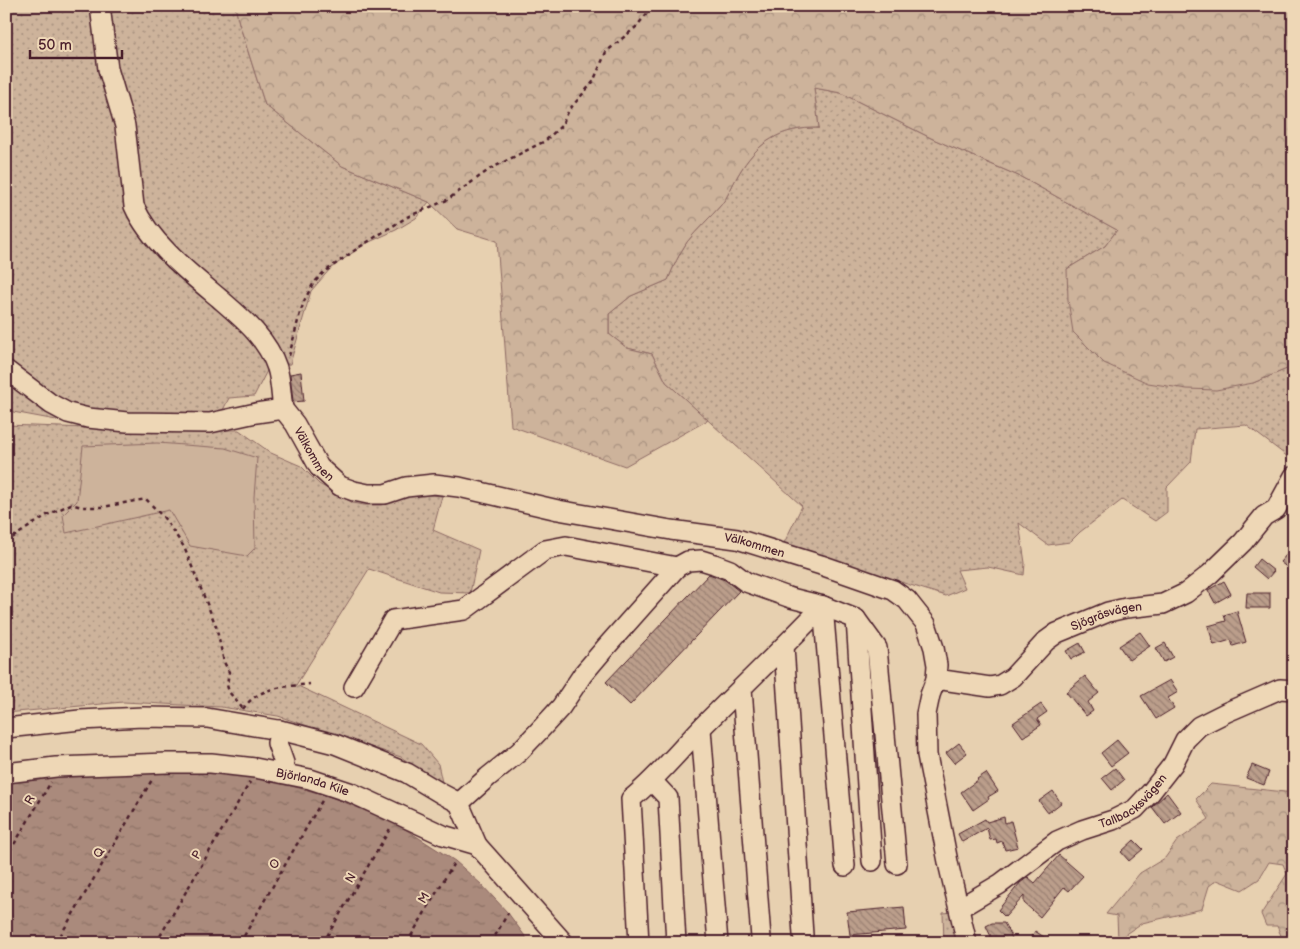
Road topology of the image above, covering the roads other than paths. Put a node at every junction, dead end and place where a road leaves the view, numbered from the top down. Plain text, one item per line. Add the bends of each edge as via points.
1 (100, 6) edge
2 (6, 370) edge
3 (283, 410) junction
4 (1294, 476) edge
5 (677, 567) junction
6 (823, 606) junction
7 (856, 619) junction
8 (784, 646) junction
9 (936, 679) junction
10 (354, 687) dead end
11 (742, 689) junction
12 (1294, 690) edge
13 (6, 728) edge
14 (701, 729) junction
15 (280, 730) junction
16 (6, 773) edge
17 (282, 773) junction
18 (652, 782) junction
19 (459, 804) junction
20 (477, 845) junction
21 (872, 861) dead end
22 (897, 864) dead end
23 (845, 866) dead end
24 (959, 905) junction
25 (803, 935) dead end
26 (761, 938) dead end
27 (564, 943) edge
28 (639, 943) edge
29 (676, 943) edge
30 (718, 943) edge
31 (967, 943) edge

1 - 3 street via 108,69 125,126 134,206 147,230 247,322 261,339 278,370
2 - 3 street via 51,404 88,418 210,423 256,412
3 - 9 street, Välkommen via 295,424 319,467 340,486 354,492 386,494 406,487 434,484 459,487 558,510 737,539 893,590 907,600 926,624 934,648
4 - 9 street, Sjögräsvägen via 1276,508 1264,516 1210,574 1186,593 1163,604 1108,612 1058,633 1000,685 990,687
5 - 6 street via 688,561 701,560 730,570 746,582
5 - 10 street via 566,546 546,550 464,610 393,620
5 - 19 street via 600,654 561,707 519,752
6 - 7 street
6 - 8 street
6 - 23 street
7 - 21 street
7 - 22 street via 877,648
8 - 11 street
8 - 25 street
9 - 24 street, Välkommen via 926,714 927,755
11 - 14 street
11 - 26 street
12 - 24 street, Tallbacksvägen via 1280,689 1199,726 1185,740 1173,764 1136,809 1057,842 1000,884
13 - 15 street via 80,720 242,716
14 - 18 street
14 - 30 street
15 - 17 street via 277,744 284,763
15 - 19 street via 335,744 407,773
16 - 17 street, Björlanda Kile via 56,767 167,763 212,763
17 - 20 street, Björlanda Kile via 352,793 442,834
18 - 28 street via 631,799
18 - 29 street via 668,798
19 - 20 street
20 - 27 street
24 - 31 street, Välkommen

